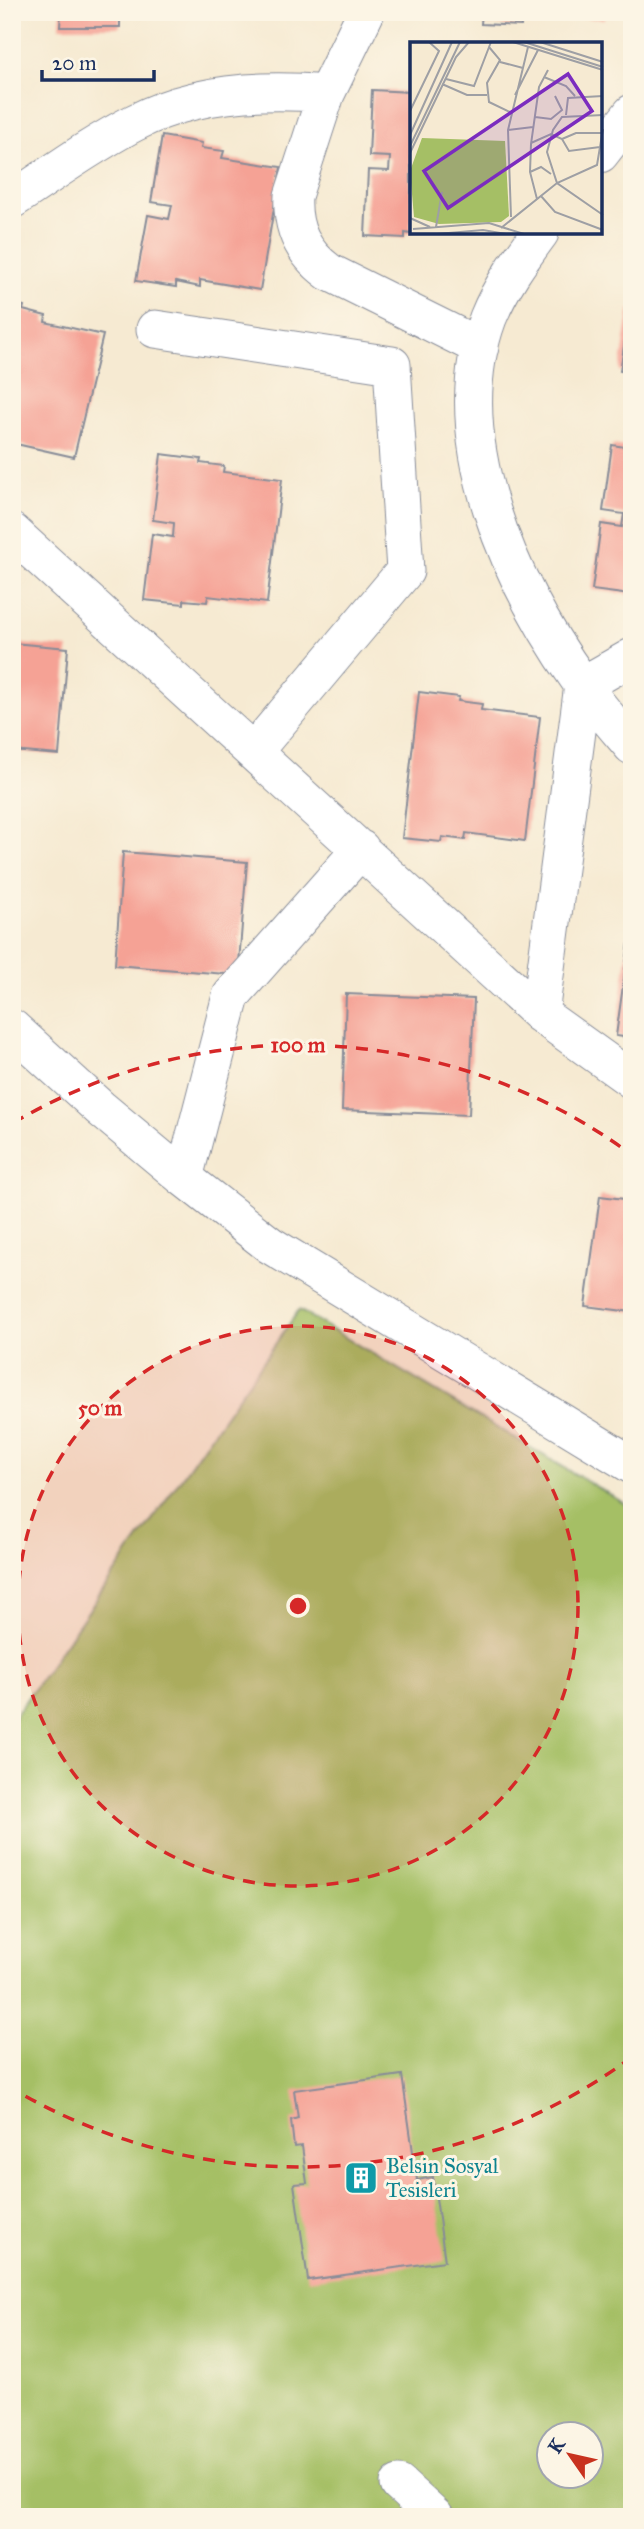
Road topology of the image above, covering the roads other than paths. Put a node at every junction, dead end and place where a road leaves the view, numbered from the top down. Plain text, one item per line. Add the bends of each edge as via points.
1 (366, 12) edge
2 (326, 94) junction
3 (632, 113) edge
4 (602, 152) edge
5 (12, 200) edge
6 (540, 234) edge
7 (155, 329) dead end
8 (480, 348) junction
9 (12, 532) edge
10 (632, 657) edge
11 (583, 685) junction
12 (632, 746) edge
13 (254, 751) junction
14 (361, 849) junction
15 (541, 1014) junction
16 (12, 1028) edge
17 (632, 1080) edge
18 (184, 1178) junction
19 (632, 1465) edge
20 (400, 2484) dead end
21 (435, 2517) edge

1 - 2 street
2 - 5 street via 242,92 168,109 106,138
2 - 8 street via 293,196 299,238 329,272
3 - 4 street
6 - 8 street via 500,292
7 - 13 street via 392,365 405,571
8 - 11 street via 473,411 493,513 526,591
9 - 13 street
10 - 11 street
11 - 12 street
11 - 15 street
13 - 14 street
14 - 15 street
14 - 18 street via 231,996
15 - 17 street
16 - 18 street
18 - 19 street via 270,1245
20 - 21 street

